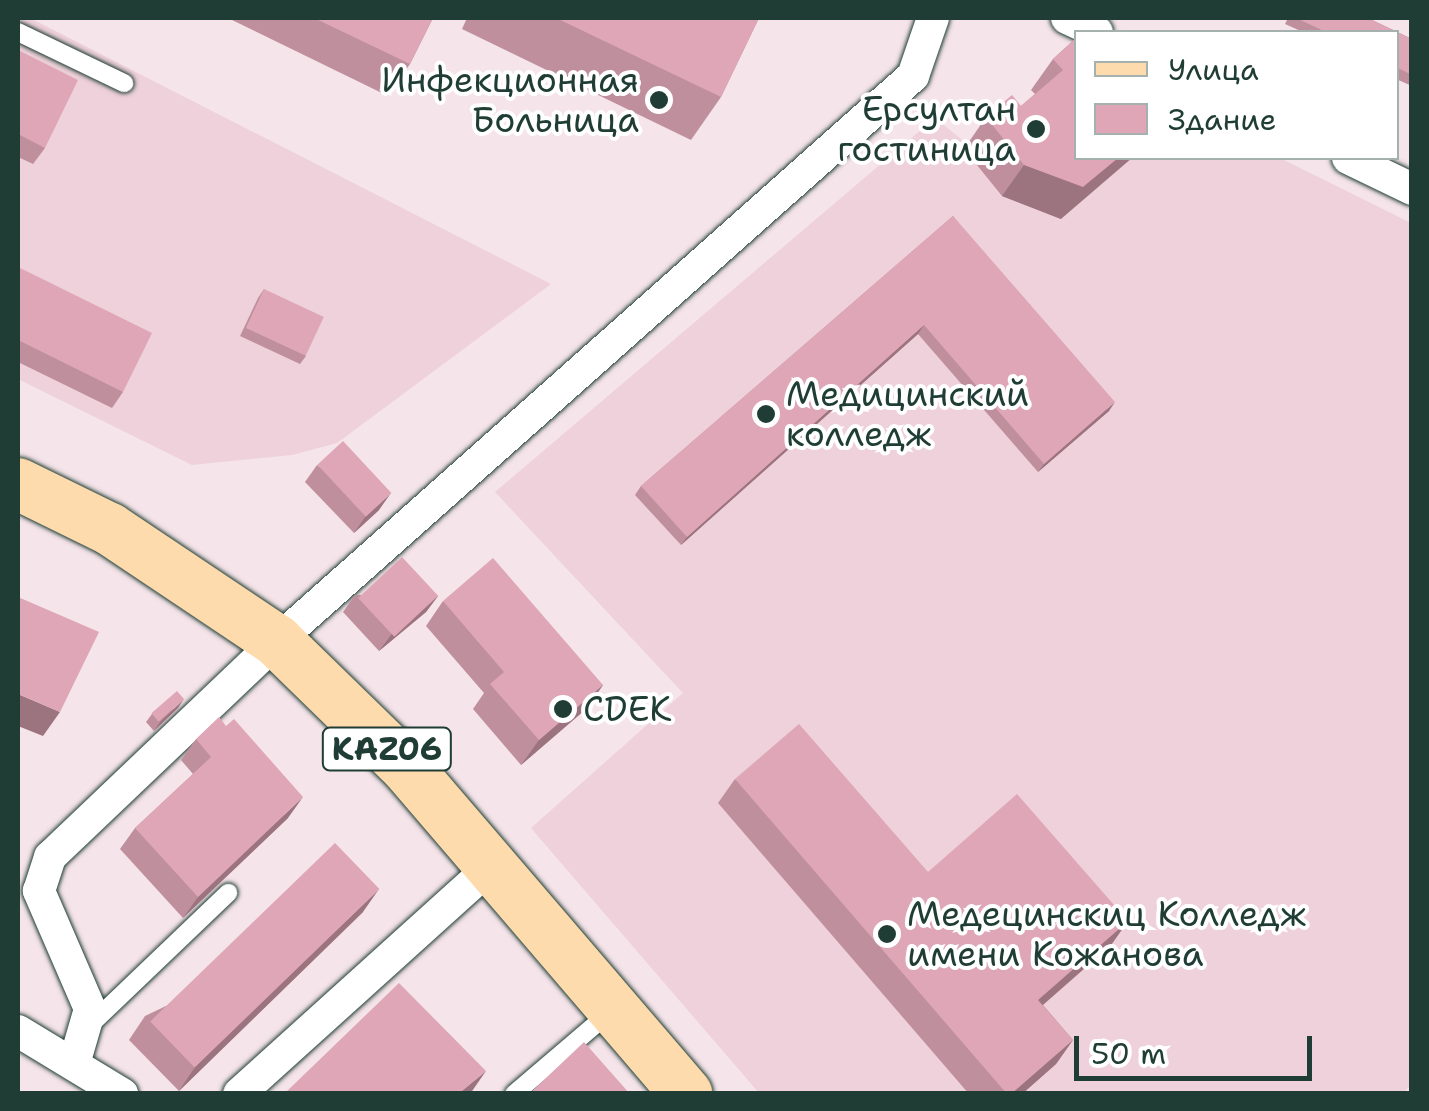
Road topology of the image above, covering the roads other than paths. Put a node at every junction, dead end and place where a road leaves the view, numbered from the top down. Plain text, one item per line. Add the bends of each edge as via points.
1 (933, 18) edge
2 (1067, 18) edge
3 (1093, 30) edge
4 (18, 32) edge
5 (124, 83) dead end
6 (1352, 160) edge
7 (1412, 189) edge
8 (18, 484) edge
9 (278, 641) junction
10 (491, 866) junction
11 (228, 893) edge
12 (614, 1009) junction
13 (88, 1027) junction
14 (18, 1031) edge
15 (74, 1064) junction
16 (122, 1094) edge
17 (239, 1094) edge
18 (514, 1094) edge
19 (688, 1094) edge

1 - 9 street via 913,76
2 - 3 street
4 - 5 lane
6 - 7 street
8 - 9 main road, KАZ06 via 110,529
9 - 10 main road, KАZ06
9 - 13 street via 50,857 39,878 90,1010
10 - 12 main road, KАZ06
10 - 17 street
11 - 13 lane
12 - 18 lane
12 - 19 main road, KАZ06
13 - 15 street
14 - 15 street
15 - 16 street

